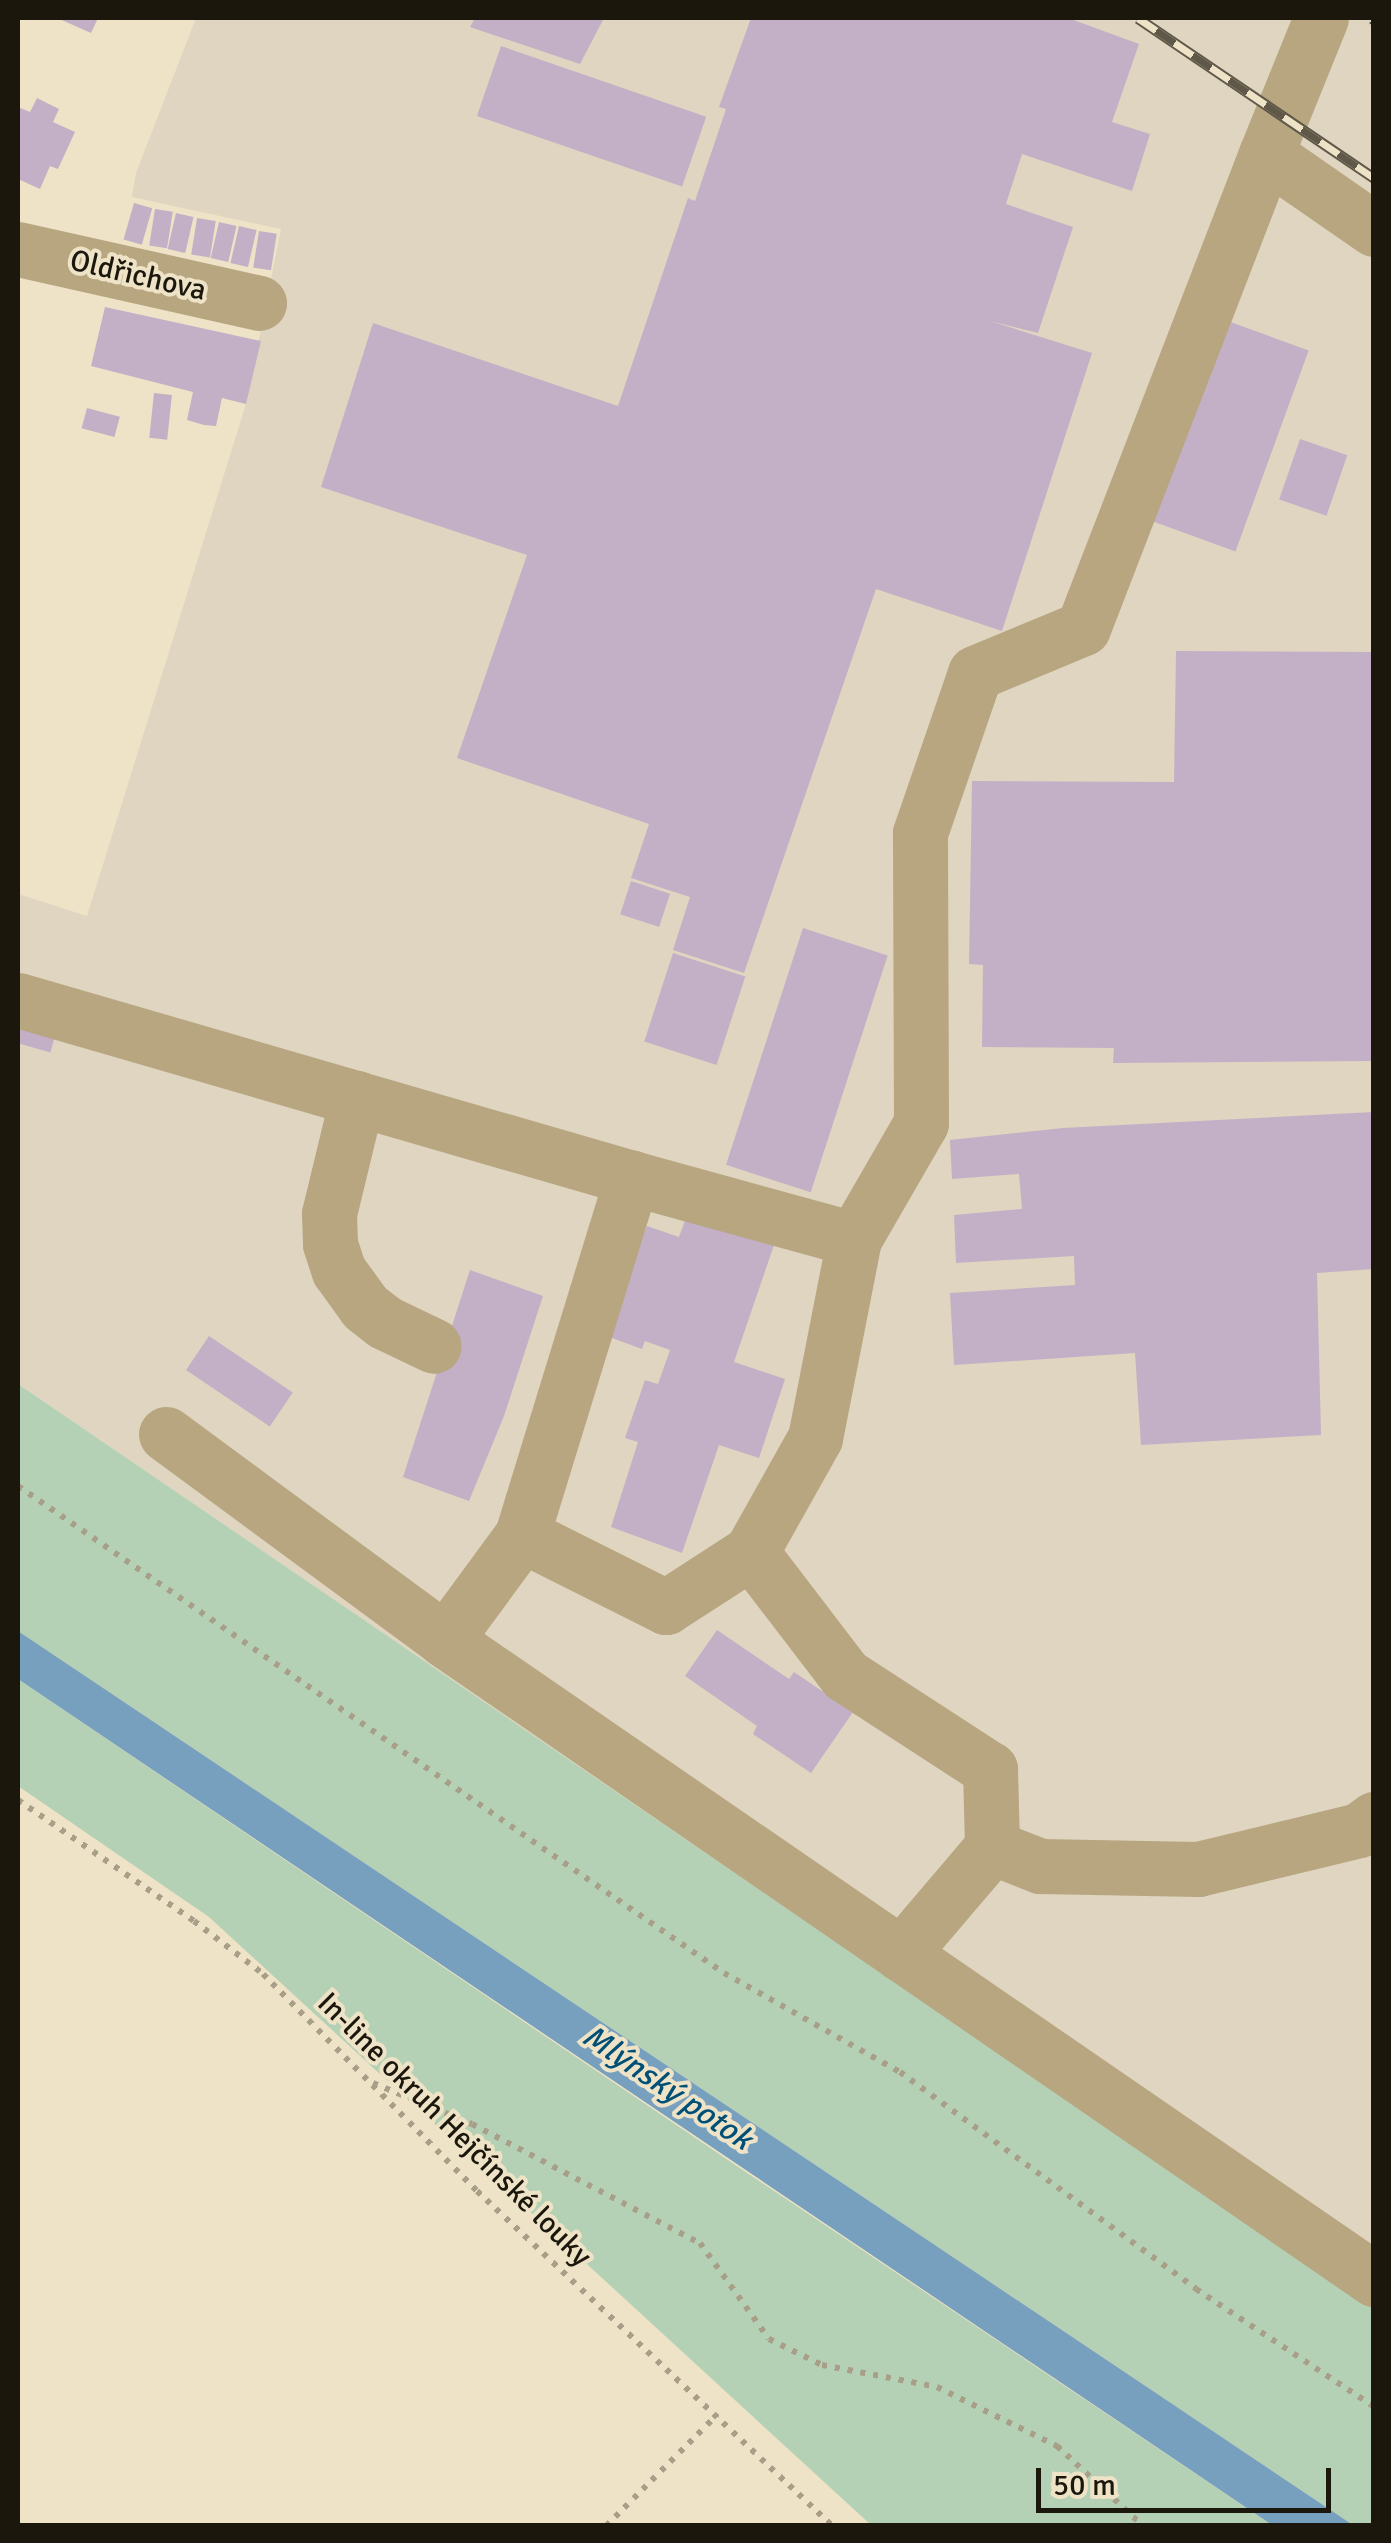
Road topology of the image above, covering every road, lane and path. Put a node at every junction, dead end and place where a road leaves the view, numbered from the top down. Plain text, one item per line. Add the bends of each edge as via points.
1 (1321, 18) edge
2 (1266, 154) junction
3 (1374, 228) edge
4 (18, 249) edge
5 (258, 303) dead end
6 (18, 1000) edge
7 (357, 1098) junction
8 (632, 1178) junction
9 (854, 1239) junction
10 (434, 1346) dead end
11 (166, 1434) dead end
12 (18, 1486) edge
13 (522, 1535) junction
14 (750, 1552) junction
15 (445, 1640) junction
16 (18, 1800) edge
17 (1374, 1819) edge
18 (992, 1847) junction
19 (902, 1954) junction
20 (367, 2080) junction
21 (1374, 2279) edge
22 (1374, 2407) edge
23 (716, 2416) junction
24 (606, 2526) edge
25 (833, 2526) edge
26 (1143, 2526) edge

1 - 2 street
2 - 3 street
2 - 9 street via 1083,628 976,673 920,832 921,1123
4 - 5 street, Oldřichova
6 - 7 street
7 - 8 street
7 - 10 street via 329,1214 330,1244 339,1271 365,1306
8 - 9 street
8 - 13 street
9 - 14 street via 816,1438
11 - 15 street
12 - 22 path via 724,1973 900,2072 1196,2289
13 - 14 street via 666,1607
13 - 15 street
14 - 18 street via 845,1675 990,1770
15 - 19 street
16 - 20 path, In-line okruh Hejčínské louky via 263,1974
17 - 18 street via 1359,1830 1198,1870 1040,1866
18 - 19 street
19 - 21 street
20 - 23 path, In-line okruh Hejčínské louky
20 - 26 path via 472,2124 700,2244 769,2339 822,2364 936,2388 1056,2446
23 - 24 path
23 - 25 path, In-line okruh Hejčínské louky

